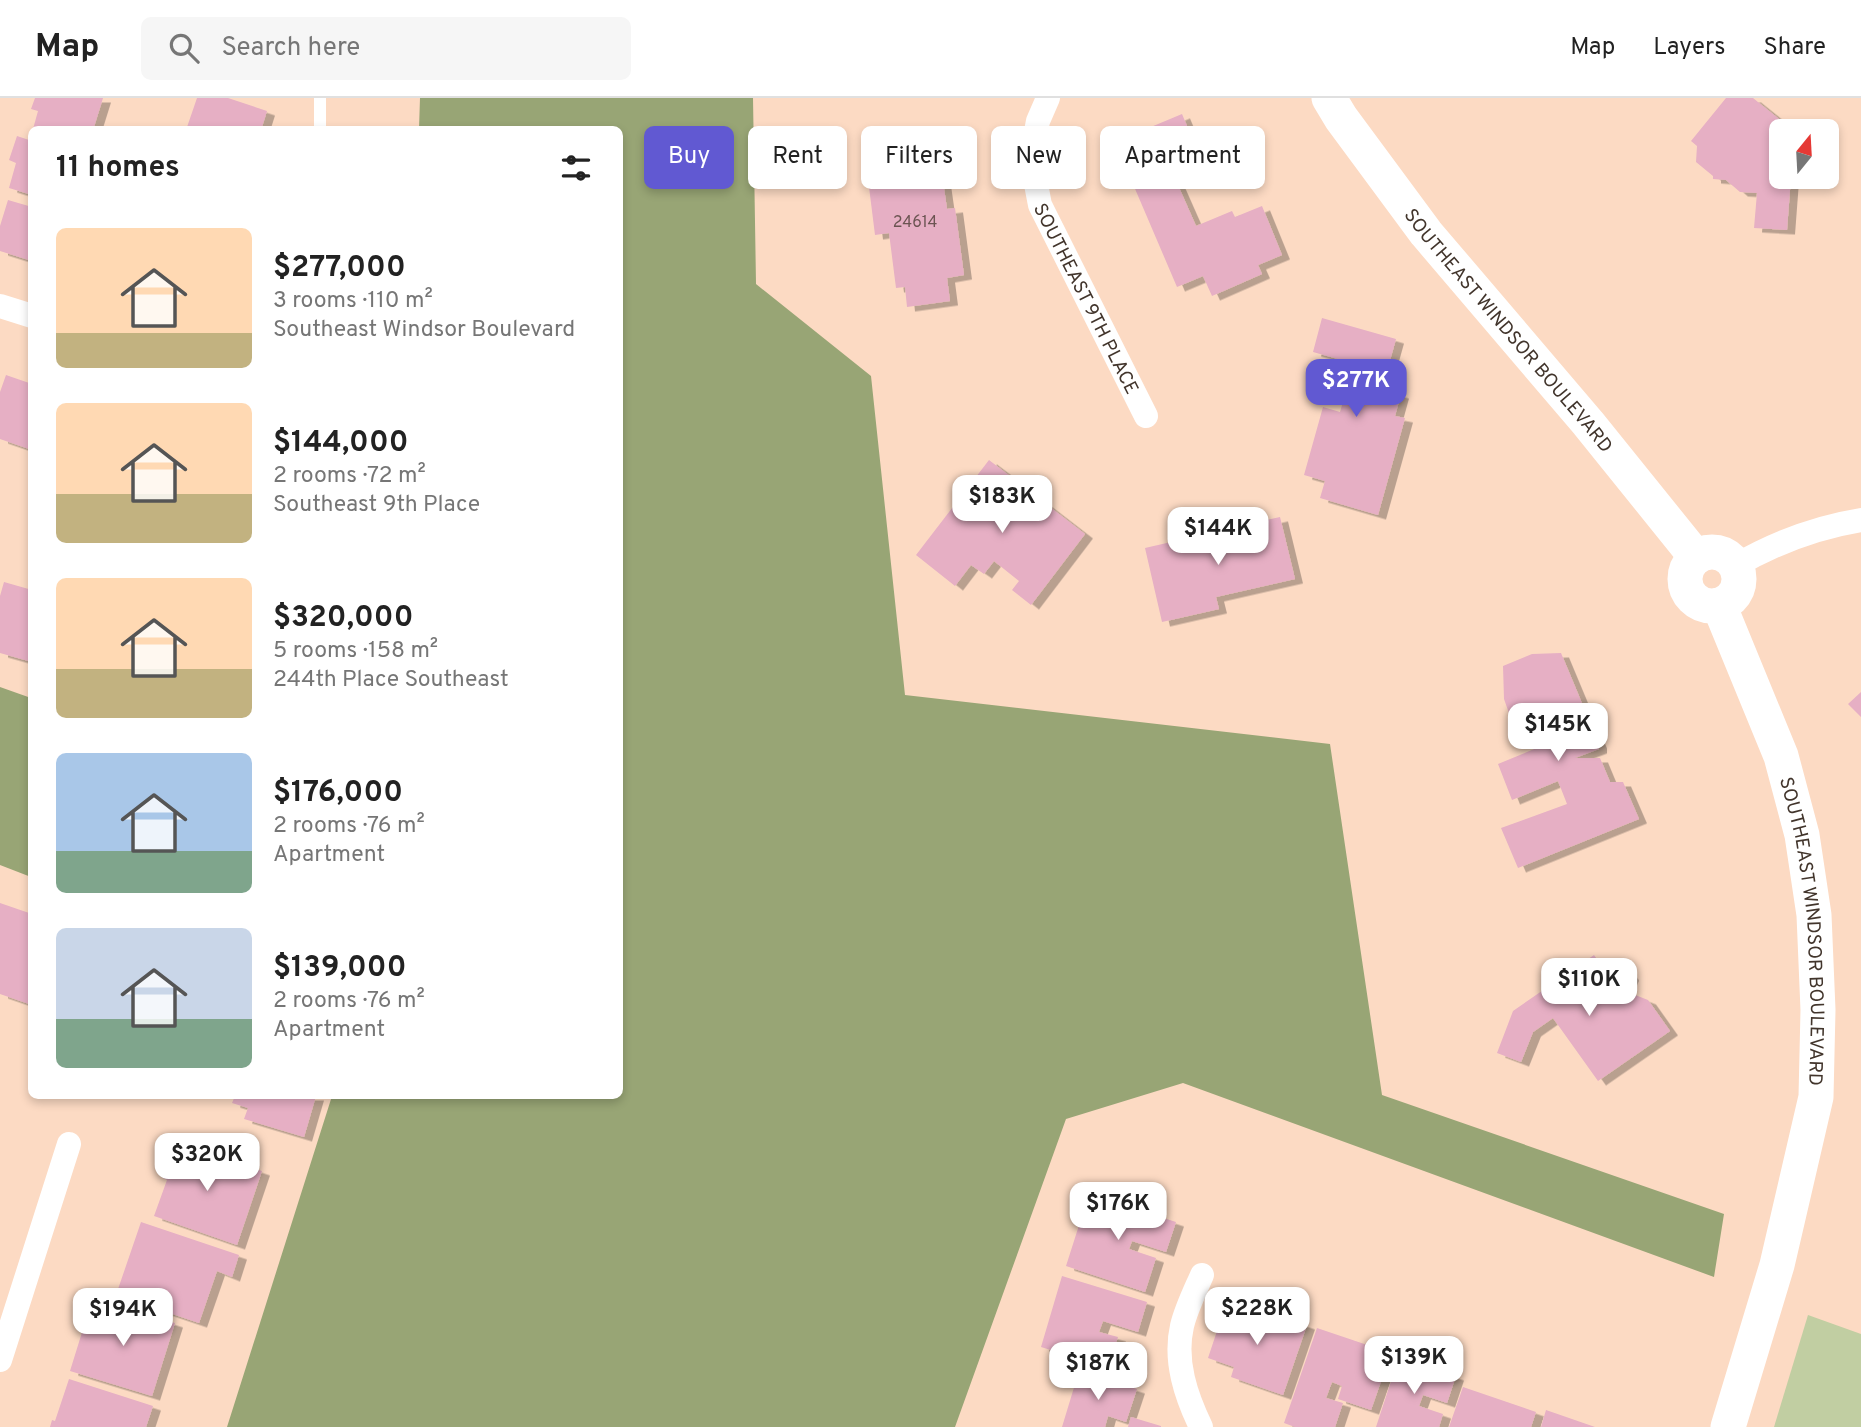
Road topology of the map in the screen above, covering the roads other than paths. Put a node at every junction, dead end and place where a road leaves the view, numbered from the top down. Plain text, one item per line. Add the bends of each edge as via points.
1 (320, 98) edge
2 (1048, 98) edge
3 (1329, 98) edge
4 (320, 126) edge
5 (0, 306) edge
6 (28, 315) edge
7 (1146, 416) dead end
8 (1861, 520) edge
9 (1696, 557) junction
10 (1735, 566) junction
11 (1719, 605) junction
12 (69, 1144) dead end
13 (1202, 1275) dead end
14 (0, 1360) edge
15 (1201, 1427) edge
16 (1728, 1427) edge

1 - 4 lane
2 - 7 street, SOUTHEAST 9TH PLACE via 1031,158 1040,205
3 - 9 street, SOUTHEAST WINDSOR BOULEVARD via 1426,233
5 - 6 street
8 - 10 street via 1762,550
9 - 10 street via 1722,554
9 - 11 street via 1686,570 1686,587 1696,601
10 - 11 street via 1737,589
11 - 16 street, SOUTHEAST WINDSOR BOULEVARD via 1781,756 1802,835 1814,915 1818,1010 1816,1097 1777,1265
12 - 14 street
13 - 15 street via 1182,1326 1179,1361

